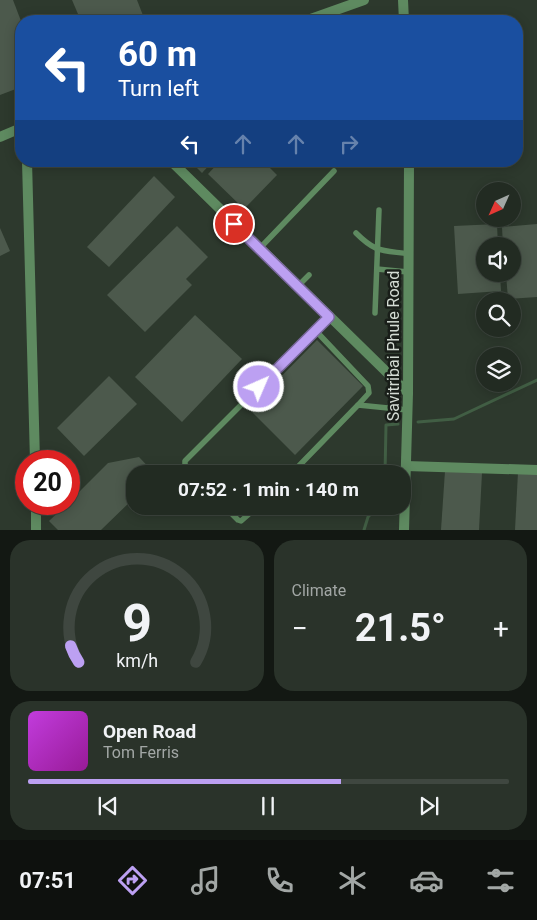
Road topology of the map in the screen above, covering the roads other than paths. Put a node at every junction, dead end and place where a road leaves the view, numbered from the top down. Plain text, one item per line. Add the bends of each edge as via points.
1 (364, 0) edge
2 (403, 0) edge
3 (322, 15) edge
4 (404, 15) edge
5 (15, 131) edge
6 (0, 137) edge
7 (27, 167) edge
8 (177, 167) edge
9 (409, 167) edge
10 (334, 171) dead end
11 (379, 210) dead end
12 (356, 233) dead end
13 (260, 248) junction
14 (377, 250) junction
15 (409, 254) junction
16 (377, 270) junction
17 (408, 272) junction
18 (309, 275) dead end
19 (298, 286) junction
20 (375, 313) dead end
21 (329, 317) junction
22 (316, 331) junction
23 (408, 394) junction
24 (358, 405) junction
25 (408, 410) junction
26 (35, 450) edge
27 (185, 465) edge
28 (299, 465) edge
29 (406, 465) edge
30 (411, 466) edge
31 (537, 470) edge
32 (36, 515) edge
33 (233, 515) edge
34 (248, 515) edge
35 (404, 515) edge
36 (36, 530) edge
37 (404, 530) edge

1 - 3 street
2 - 4 street
5 - 6 street
7 - 26 street
8 - 13 street
9 - 15 street, Savitribai Phule Road
10 - 13 lane
11 - 14 lane
12 - 14 lane
13 - 19 street
14 - 15 lane
14 - 16 lane
15 - 17 street, Savitribai Phule Road
16 - 17 lane
16 - 20 lane
17 - 23 street, Savitribai Phule Road
18 - 19 lane
19 - 21 street
21 - 22 lane
21 - 23 street
22 - 24 lane via 368,386 369,393
22 - 27 lane via 185,461
23 - 25 street, Savitribai Phule Road
24 - 25 lane
24 - 28 lane
25 - 29 street, Savitribai Phule Road
30 - 31 street
32 - 36 street
33 - 34 lane via 241,521
35 - 37 street, Savitribai Phule Road

